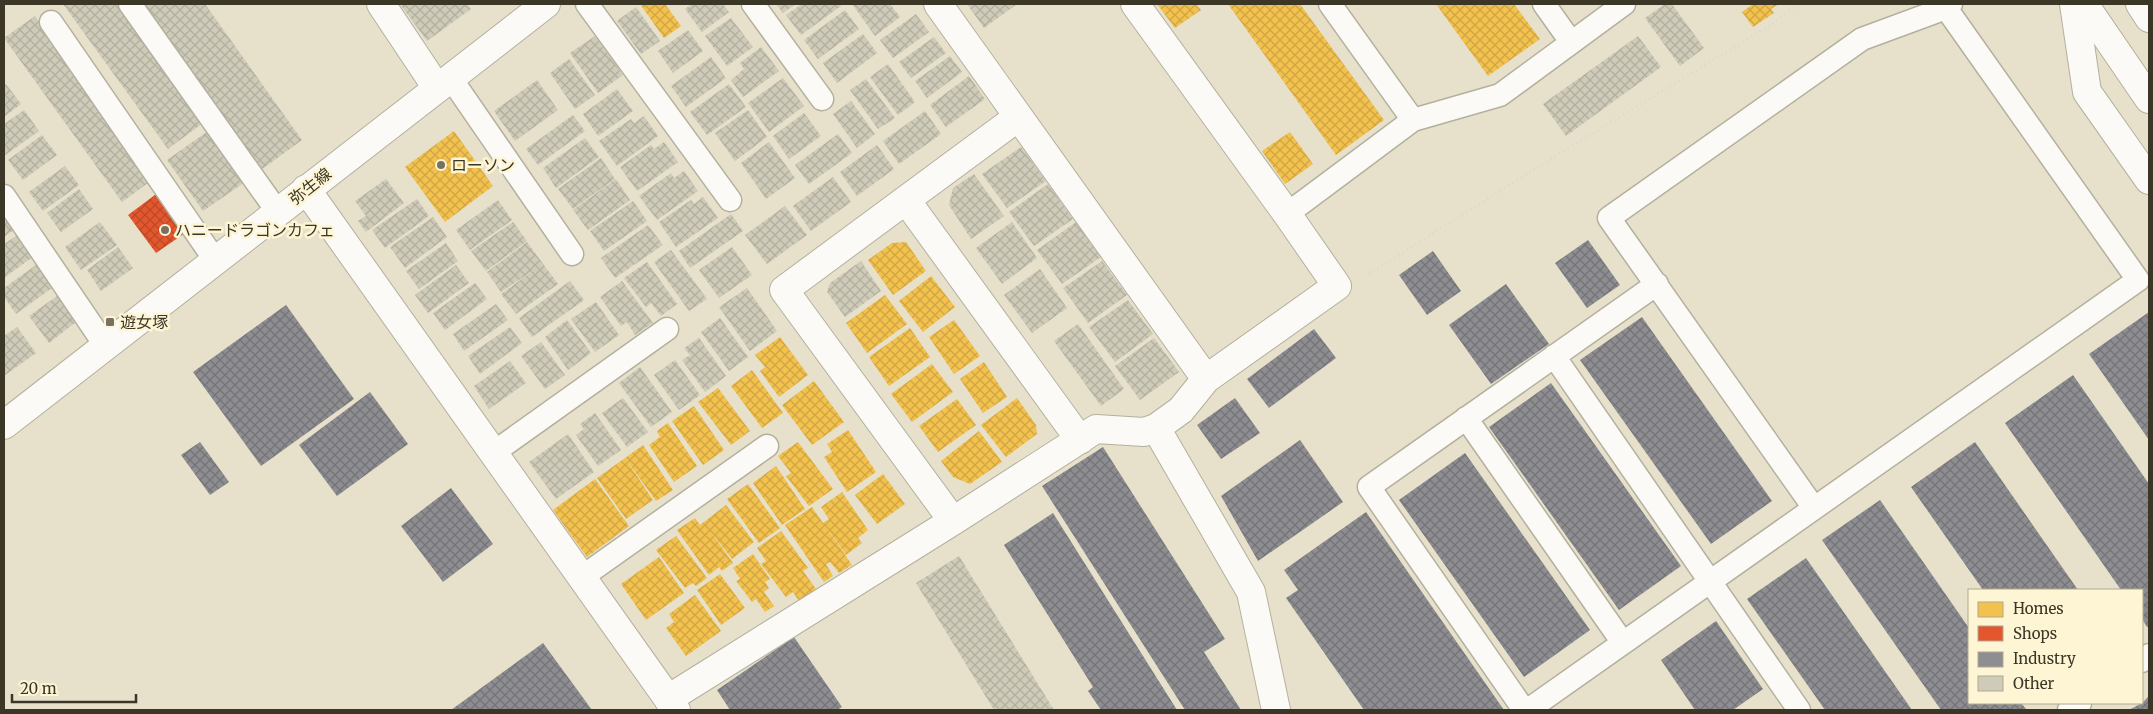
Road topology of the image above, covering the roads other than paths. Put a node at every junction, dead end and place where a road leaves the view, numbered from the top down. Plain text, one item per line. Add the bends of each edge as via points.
1 (130, 4) edge
2 (380, 4) edge
3 (546, 4) edge
4 (587, 4) edge
5 (754, 4) edge
6 (938, 4) edge
7 (1135, 4) edge
8 (1330, 4) edge
9 (1544, 4) edge
10 (1624, 4) edge
11 (2074, 4) edge
12 (2084, 4) edge
13 (2140, 4) edge
14 (1948, 6) edge
15 (2149, 18) edge
16 (51, 22) dead end
17 (1571, 42) junction
18 (443, 83) junction
19 (822, 99) dead end
20 (2149, 99) edge
21 (1018, 117) junction
22 (1413, 120) junction
23 (2149, 180) edge
24 (306, 189) junction
25 (4, 196) edge
26 (730, 200) dead end
27 (906, 200) junction
28 (277, 211) junction
29 (1287, 214) junction
30 (572, 254) dead end
31 (215, 260) junction
32 (1657, 284) junction
33 (667, 329) dead end
34 (105, 345) junction
35 (1554, 356) junction
36 (1206, 379) junction
37 (1466, 418) junction
38 (4, 424) edge
39 (1156, 428) junction
40 (1080, 440) junction
41 (767, 446) dead end
42 (493, 452) junction
43 (1814, 508) junction
44 (953, 521) junction
45 (582, 577) junction
46 (1709, 582) junction
47 (1623, 643) junction
48 (672, 704) edge
49 (1276, 710) edge
50 (1526, 710) edge
51 (1799, 710) edge

1 - 28 lane
2 - 18 street
3 - 18 street, 弥生線
4 - 26 lane
5 - 19 lane
6 - 21 street
7 - 29 street
8 - 22 lane
9 - 17 lane
10 - 17 lane
11 - 23 street via 2086,92
12 - 20 street
13 - 15 street
14 - 32 lane via 1862,40 1610,218
14 - 43 lane via 2138,280
16 - 31 lane
17 - 22 lane via 1500,95
18 - 24 street, 弥生線
18 - 30 lane
21 - 27 street
21 - 36 street
22 - 29 lane
24 - 28 street, 弥生線
24 - 42 street
25 - 34 lane
27 - 40 street
27 - 44 street via 784,290
28 - 31 street, 弥生線
29 - 36 street via 1337,286
31 - 34 street, 弥生線
32 - 35 lane
32 - 43 lane
33 - 42 lane
34 - 38 street, 弥生線
35 - 37 lane
35 - 46 lane
36 - 39 street via 1181,410
37 - 47 lane
37 - 50 lane via 1368,487
39 - 40 street via 1144,432 1096,429
39 - 49 street via 1251,592
40 - 44 street
41 - 45 lane
42 - 45 street
43 - 46 lane
44 - 48 street
45 - 48 street
46 - 47 lane
46 - 51 lane
47 - 50 lane

